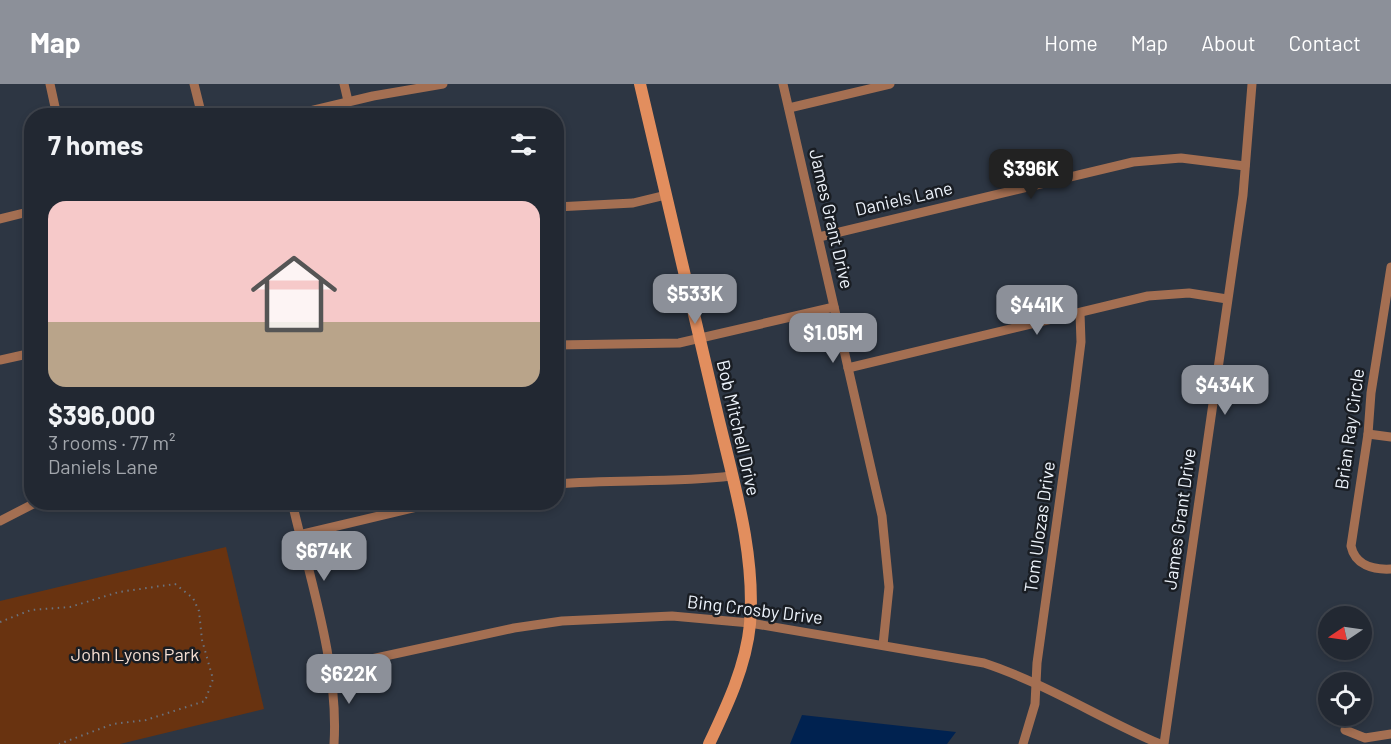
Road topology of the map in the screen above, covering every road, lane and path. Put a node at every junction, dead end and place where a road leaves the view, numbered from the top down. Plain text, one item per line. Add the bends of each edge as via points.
1 (50, 84) edge
2 (194, 84) edge
3 (344, 84) edge
4 (443, 84) edge
5 (640, 84) edge
6 (783, 84) edge
7 (890, 84) edge
8 (1252, 84) edge
9 (348, 101) junction
10 (55, 108) edge
11 (200, 108) edge
12 (320, 108) edge
13 (789, 108) junction
14 (1245, 166) junction
15 (666, 195) junction
16 (564, 207) edge
17 (24, 214) edge
18 (0, 219) edge
19 (819, 237) junction
20 (1391, 267) edge
21 (1227, 299) junction
22 (1389, 303) edge
23 (834, 307) junction
24 (1080, 313) junction
25 (699, 338) junction
26 (564, 345) edge
27 (24, 355) edge
28 (0, 360) edge
29 (848, 368) junction
30 (1368, 434) junction
31 (1391, 436) edge
32 (731, 476) junction
33 (564, 483) edge
34 (24, 509) edge
35 (294, 510) edge
36 (404, 510) edge
37 (0, 521) edge
38 (299, 535) junction
39 (1391, 569) edge
40 (0, 622) edge
41 (750, 623) junction
42 (883, 645) junction
43 (330, 668) junction
44 (1037, 686) junction
45 (1345, 730) dead end
46 (1391, 734) edge
47 (59, 744) edge
48 (334, 744) edge
49 (709, 744) edge
50 (1023, 744) edge
51 (1162, 744) edge

1 - 10 street
2 - 11 street
3 - 9 street
4 - 9 street
5 - 15 street, Bob Mitchell Drive
6 - 13 street, James Grant Drive
7 - 13 street
8 - 14 street, James Grant Drive
9 - 12 street
13 - 19 street, James Grant Drive
14 - 19 street, Daniels Lane via 1181,158 1132,162
14 - 21 street, James Grant Drive
15 - 16 street via 633,203
15 - 25 street, Bob Mitchell Drive
17 - 18 street
19 - 23 street, James Grant Drive
20 - 22 street, Brian Ray Circle
21 - 24 street via 1178,293 1148,296
21 - 51 street, James Grant Drive
22 - 30 street, Brian Ray Circle via 1371,393
23 - 25 street
23 - 29 street, James Grant Drive
24 - 29 street
24 - 44 street, Tom Ulozas Drive via 1076,390 1037,663
25 - 26 street via 679,343
25 - 32 street, Bob Mitchell Drive
27 - 28 street
29 - 42 street, James Grant Drive via 887,551 889,587
30 - 31 street
30 - 39 street, Brian Ray Circle via 1351,546 1360,562 1368,567
32 - 33 street
32 - 41 street, Bob Mitchell Drive via 749,568
34 - 37 street
35 - 38 street
36 - 38 street
38 - 43 street
40 - 47 path via 31,610 70,607 160,584 175,584 193,598 213,673 212,688 205,701 146,720 113,724
41 - 42 street, Bing Crosby Drive
41 - 43 street, Bing Crosby Drive via 672,616 562,621
41 - 49 street, Bob Mitchell Drive via 735,686
42 - 44 street, Bing Crosby Drive via 984,663 1010,671
43 - 48 street via 335,699
44 - 50 street, Tom Ulozas Drive
44 - 51 street, Bing Crosby Drive
45 - 46 street via 1365,738

